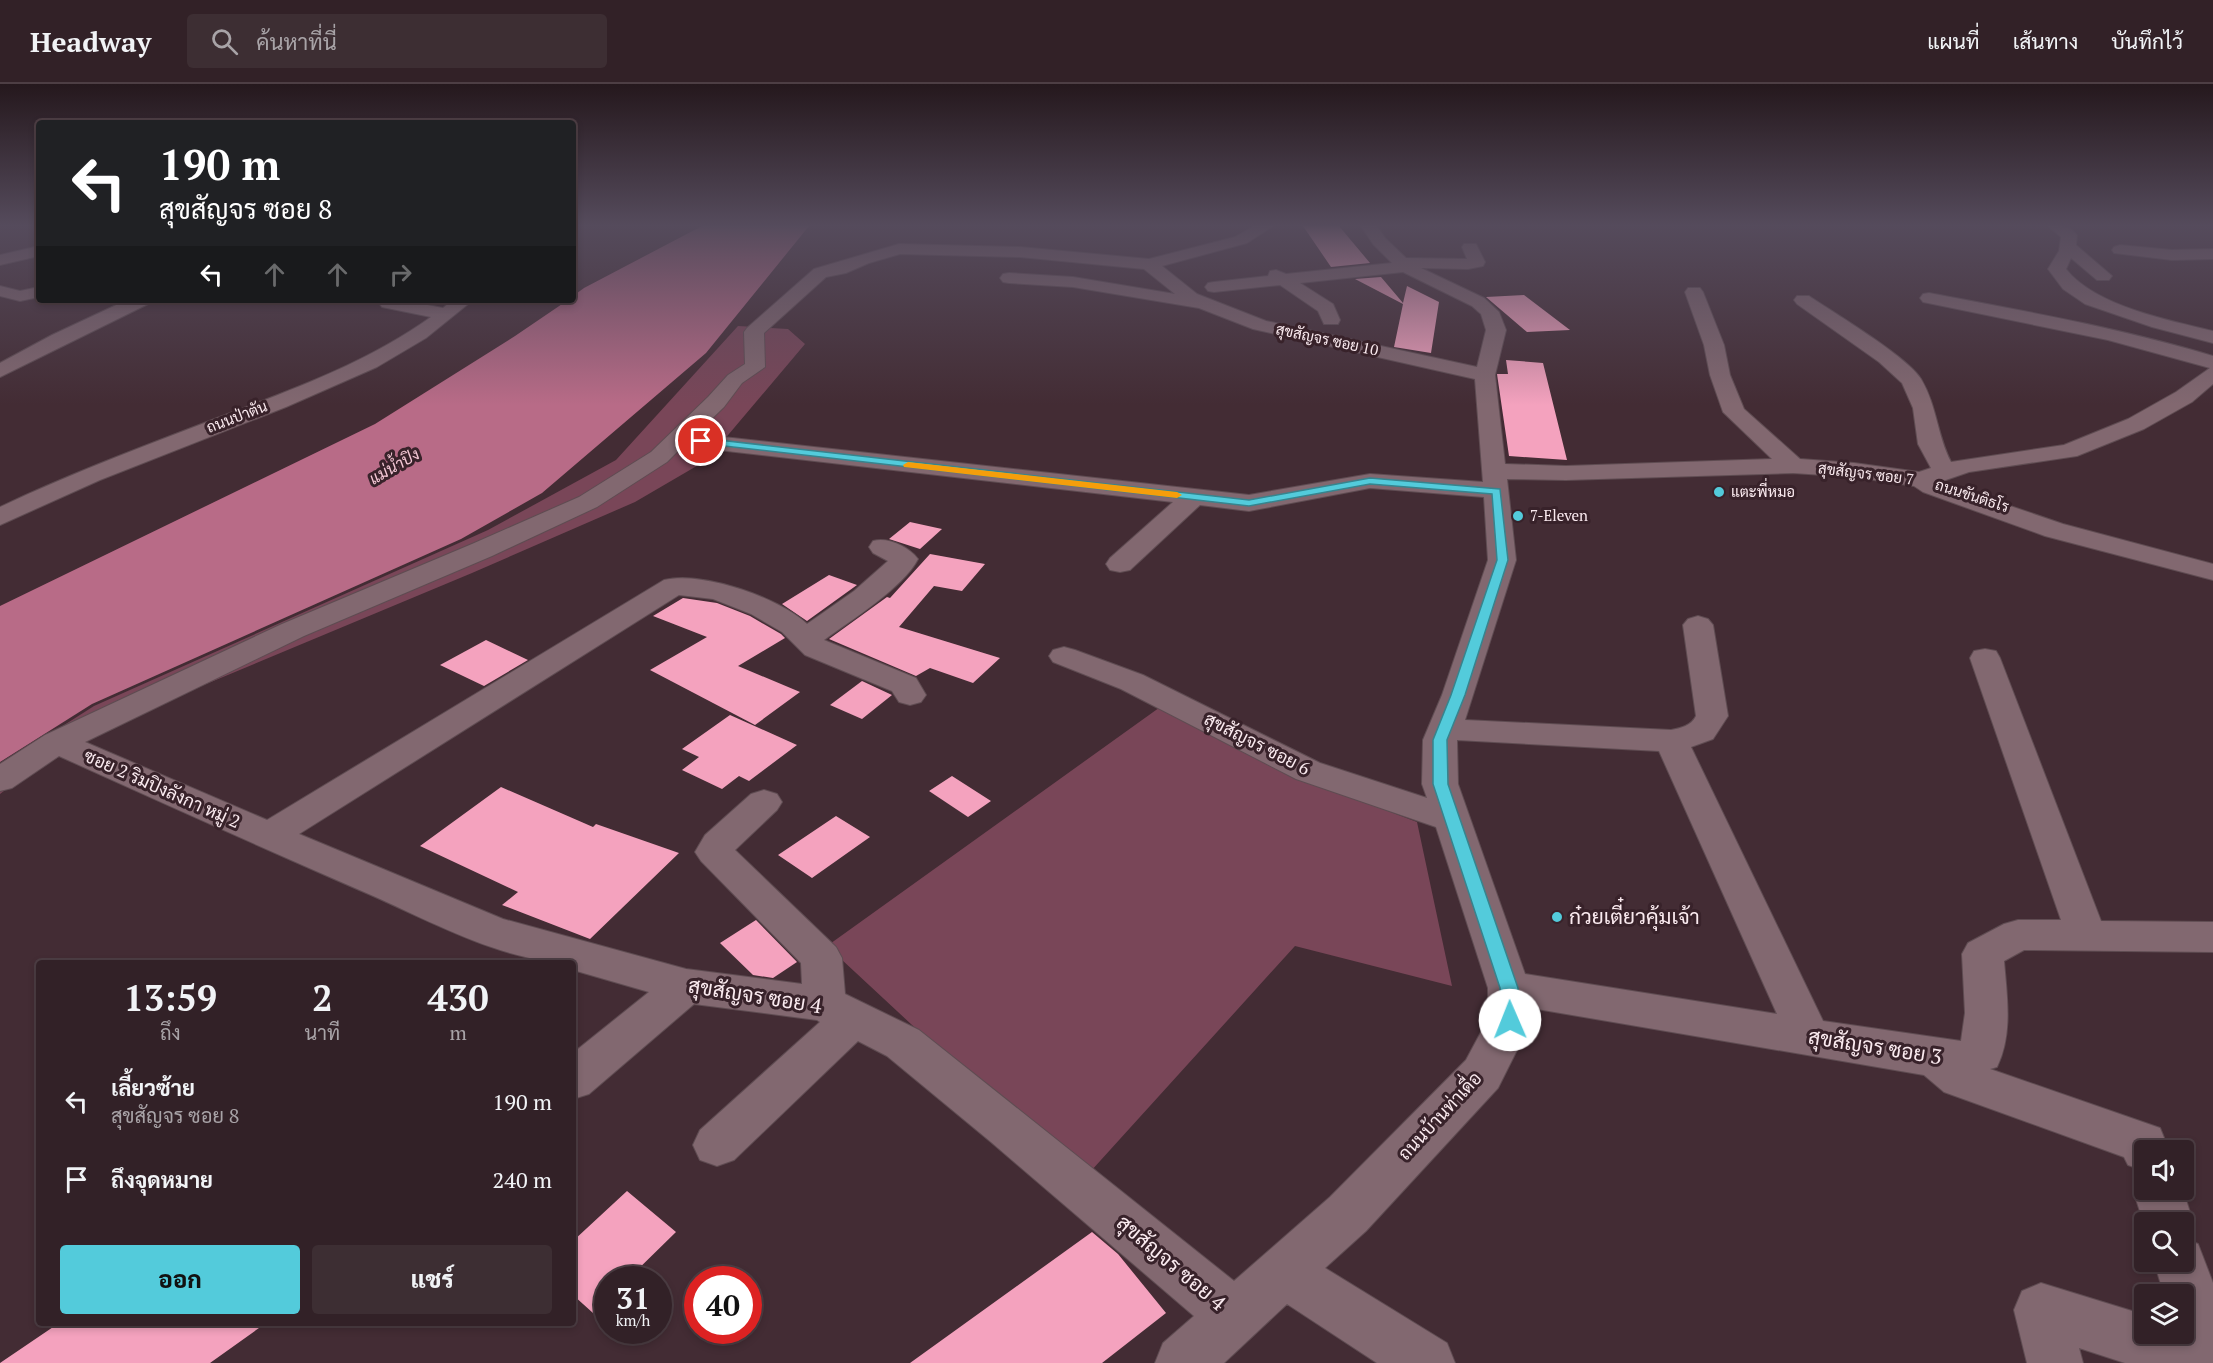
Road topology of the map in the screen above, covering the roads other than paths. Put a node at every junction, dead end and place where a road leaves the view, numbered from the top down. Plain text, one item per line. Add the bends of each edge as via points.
1 (804, 286) edge
2 (1109, 286) edge
3 (1177, 286) edge
4 (1254, 286) edge
5 (1292, 286) edge
6 (1444, 286) edge
7 (2070, 286) edge
8 (0, 291) edge
9 (1694, 292) dead end
10 (36, 293) edge
11 (1934, 295) dead end
12 (1210, 296) junction
13 (1803, 300) dead end
14 (136, 303) edge
15 (388, 303) dead end
16 (460, 303) edge
17 (446, 314) junction
18 (1331, 320) dead end
19 (2213, 337) edge
20 (0, 371) edge
21 (2211, 374) edge
22 (1485, 375) junction
23 (678, 439) junction
24 (1793, 466) junction
25 (1933, 476) junction
26 (1496, 481) junction
27 (1194, 497) junction
28 (0, 517) edge
29 (882, 547) dead end
30 (1120, 564) dead end
31 (2213, 572) edge
32 (1698, 625) dead end
33 (804, 639) junction
34 (1064, 656) dead end
35 (1985, 658) dead end
36 (910, 694) dead end
37 (1445, 729) junction
38 (1671, 741) junction
39 (57, 742) junction
40 (0, 780) edge
41 (764, 802) dead end
42 (1454, 820) junction
43 (268, 836) junction
44 (2087, 936) junction
45 (2213, 936) edge
46 (686, 986) junction
47 (1509, 988) junction
48 (838, 1011) junction
49 (1808, 1035) junction
50 (1936, 1059) junction
51 (576, 1078) edge
52 (2135, 1140) edge
53 (717, 1145) dead end
54 (1284, 1272) junction
55 (2183, 1272) edge
56 (1234, 1316) junction
57 (1183, 1363) edge
58 (1427, 1363) edge
59 (2055, 1363) edge

1 - 23 street via 754,332 754,367 735,379
2 - 12 street
3 - 12 street, สุขสัญจร ซอย 10 via 1191,297
4 - 12 street
5 - 18 street via 1326,308
6 - 22 street, ถนนบ้านท่าเดื่อ via 1491,312 1496,330
7 - 19 street via 2091,300
8 - 10 street via 20,296
9 - 24 street via 1734,412
11 - 21 street via 2167,347
12 - 22 street, สุขสัญจร ซอย 10 via 1260,325
13 - 25 street via 1911,380 1924,408
14 - 20 street
15 - 17 street
16 - 17 street, ถนนป่าตัน
17 - 28 street, ถนนป่าตัน via 372,363 133,457
21 - 25 street, สุขสัญจร ซอย 7 via 2184,397 2136,424 2069,451 1965,465
22 - 26 street, ถนนบ้านท่าเดื่อ
23 - 27 street, สุขสัญจร ซอย 7
23 - 39 street via 658,457 588,502 293,630
24 - 25 street, สุขสัญจร ซอย 7
24 - 26 street, สุขสัญจร ซอย 7 via 1566,473
25 - 31 street, ถนนขันติธโร via 1932,487 2054,530
26 - 27 street, สุขสัญจร ซอย 7 via 1370,481 1249,503
26 - 37 street, ถนนบ้านท่าเดื่อ via 1502,560
27 - 30 street
29 - 33 street via 904,559 902,564 864,597
32 - 38 street via 1713,716 1700,734
33 - 36 street via 816,650 906,685
33 - 43 street via 792,626 761,608 718,591 674,586
34 - 42 street, สุขสัญจร ซอย 6 via 1132,682 1308,771
35 - 44 street
37 - 38 street
37 - 42 street, ถนนบ้านท่าเดื่อ via 1440,740 1440,784
38 - 49 street
39 - 40 street
39 - 43 street, ซอย 2 ริมปิงลังกา หมู่ 2
41 - 48 street via 718,843 714,852 821,958
42 - 47 street, ถนนบ้านท่าเดื่อ
43 - 46 street, สุขสัญจร ซอย 4 via 492,932
44 - 45 street, สุขสัญจร ซอย 3
44 - 50 street, สุขสัญจร ซอย 3 via 2018,935 1983,954 1987,1013 1981,1054 1962,1060
46 - 48 street, สุขสัญจร ซอย 4
46 - 51 street
47 - 49 street, สุขสัญจร ซอย 3
47 - 54 street, ถนนบ้านท่าเดื่อ via 1510,1020 1482,1074 1348,1214
48 - 53 street
48 - 56 street, สุขสัญจร ซอย 4 via 903,1043
49 - 50 street, สุขสัญจร ซอย 3
50 - 52 street via 1960,1078
54 - 56 street, ถนนบ้านท่าเดื่อ
54 - 58 street
55 - 59 street via 2204,1337 2188,1355 2041,1310
56 - 57 street, ถนนบ้านท่าเดื่อ

